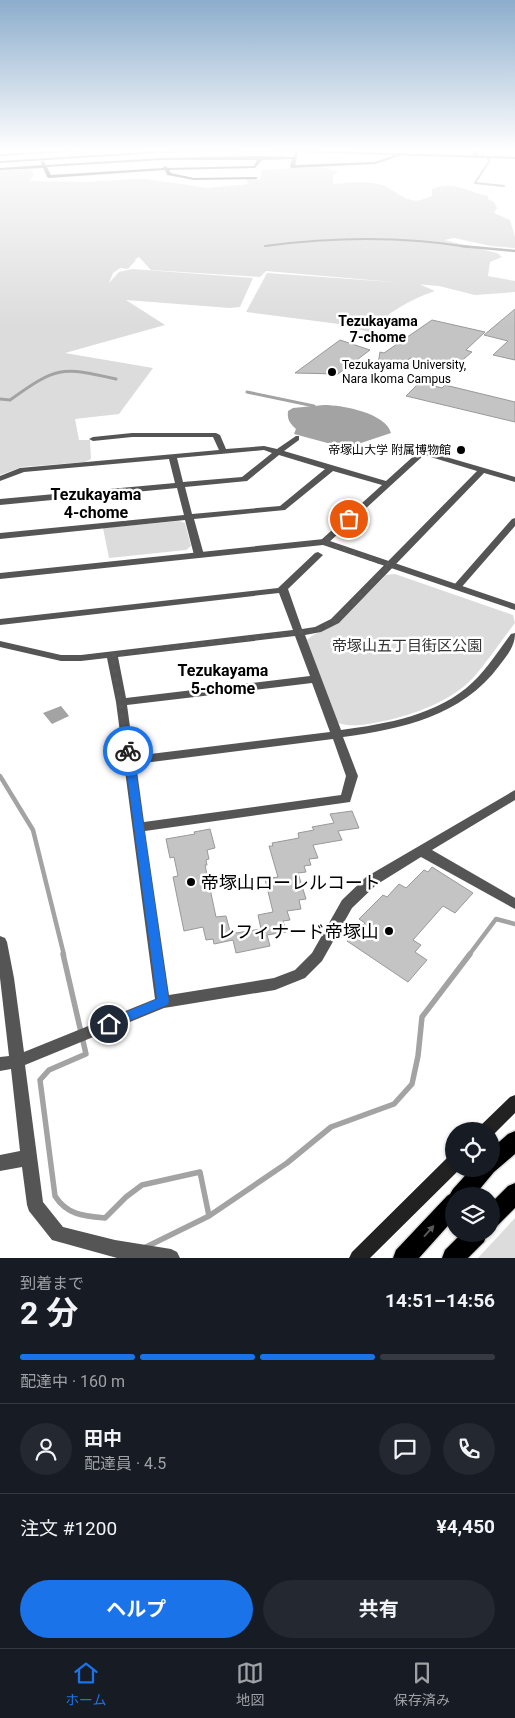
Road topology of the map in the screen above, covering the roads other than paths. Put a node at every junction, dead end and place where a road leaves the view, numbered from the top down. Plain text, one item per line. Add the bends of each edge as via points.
1 (296, 438) dead end
2 (93, 439) dead end
3 (398, 445) dead end
4 (223, 451) junction
5 (280, 452) junction
6 (423, 452) junction
7 (172, 456) junction
8 (331, 468) junction
9 (483, 470) junction
10 (0, 479) edge
11 (515, 480) edge
12 (387, 484) junction
13 (180, 485) junction
14 (0, 502) edge
15 (188, 517) junction
16 (515, 521) edge
17 (0, 536) edge
18 (324, 542) junction
19 (198, 555) junction
20 (318, 556) dead end
21 (390, 565) junction
22 (0, 576) edge
23 (457, 587) junction
24 (283, 590) junction
25 (515, 607) edge
26 (0, 622) edge
27 (300, 632) junction
28 (515, 636) edge
29 (0, 644) edge
30 (112, 655) junction
31 (316, 680) junction
32 (121, 702) junction
33 (336, 734) junction
34 (130, 761) junction
35 (515, 794) edge
36 (138, 827) junction
37 (422, 850) junction
38 (515, 904) edge
39 (0, 942) edge
40 (163, 1002) junction
41 (18, 1061) junction
42 (0, 1064) edge
43 (515, 1102) edge
44 (495, 1122) edge
45 (515, 1141) edge
46 (500, 1154) edge
47 (28, 1158) junction
48 (0, 1163) edge
49 (445, 1172) edge
50 (478, 1177) edge
51 (468, 1187) edge
52 (515, 1193) edge
53 (500, 1209) edge
54 (445, 1213) edge
55 (468, 1242) edge
56 (166, 1257) edge
57 (358, 1258) edge
58 (404, 1258) edge
59 (453, 1258) edge

1 - 5 street
2 - 4 street via 132,435 216,435
3 - 6 street
4 - 5 street via 264,448
4 - 7 street
5 - 8 street
5 - 13 street via 244,479
6 - 9 street
6 - 12 street
7 - 10 street via 23,470
7 - 13 street
8 - 12 street
8 - 15 street via 282,508
9 - 11 street
9 - 21 street
12 - 18 street
13 - 14 street
13 - 15 street
15 - 17 street
15 - 19 street
16 - 23 street
18 - 19 street
18 - 21 street
19 - 22 street
20 - 24 street
21 - 23 street
21 - 27 street via 335,621 317,630
23 - 25 street
24 - 26 street
24 - 27 street
27 - 30 street
27 - 31 street
28 - 33 street via 485,676 464,695 429,714 398,725
29 - 30 street via 61,658
30 - 32 street
31 - 32 street
31 - 33 street
32 - 34 street
33 - 34 street
33 - 36 street via 352,776 346,799
34 - 36 street
35 - 37 street
36 - 40 street
37 - 38 street
37 - 40 street via 371,881 347,904 317,957 300,974 275,984
39 - 41 street
40 - 41 street
41 - 42 street
41 - 47 street
43 - 44 main road
45 - 46 main road
47 - 48 street
47 - 56 street via 35,1205 58,1234 115,1249
49 - 57 main road
50 - 51 main road
52 - 53 main road
58 -> 54 main road
55 - 59 main road

